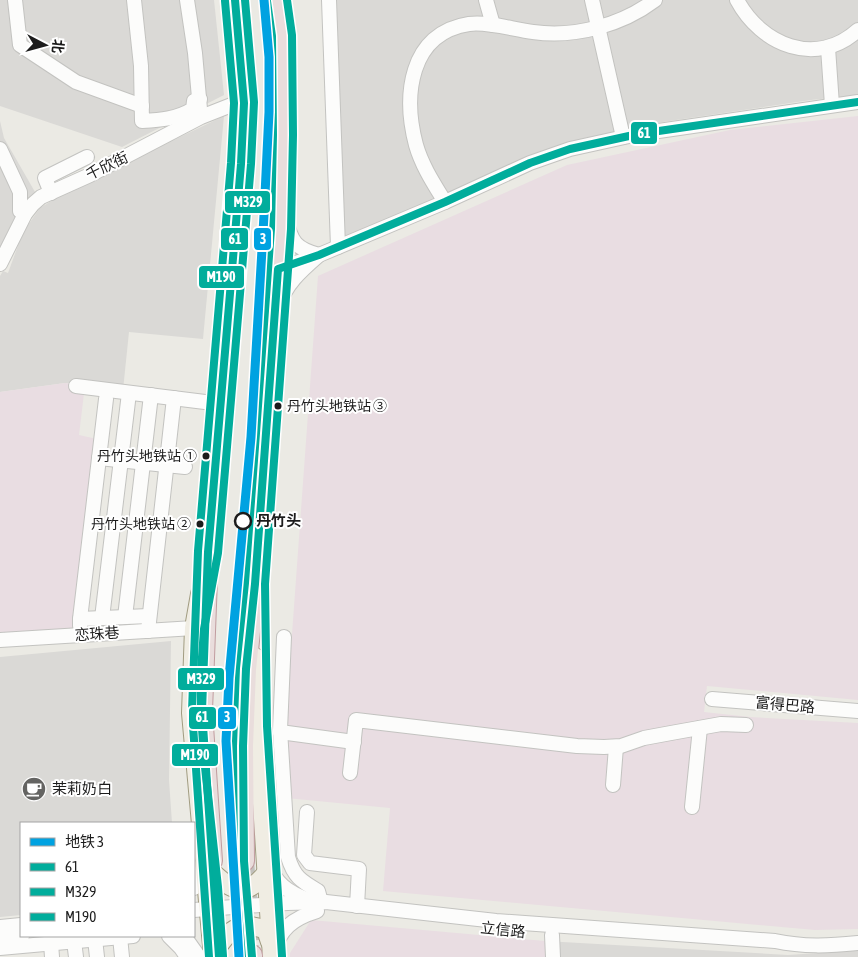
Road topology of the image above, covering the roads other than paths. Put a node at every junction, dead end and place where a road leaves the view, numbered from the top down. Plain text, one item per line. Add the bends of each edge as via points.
1 (15, 0) edge
2 (134, 0) edge
3 (187, 0) edge
4 (235, 0) edge
5 (277, 0) edge
6 (329, 0) edge
7 (486, 0) edge
8 (592, 0) edge
9 (655, 0) edge
10 (737, 0) edge
11 (493, 26) junction
12 (598, 27) junction
13 (858, 30) edge
14 (828, 48) junction
15 (200, 99) junction
16 (858, 102) edge
17 (244, 103) junction
18 (832, 105) junction
19 (142, 106) junction
20 (201, 117) junction
21 (623, 137) junction
22 (0, 149) edge
23 (87, 157) dead end
24 (51, 192) junction
25 (282, 192) junction
26 (445, 202) junction
27 (25, 214) junction
28 (338, 247) junction
29 (319, 255) junction
30 (0, 264) edge
31 (278, 269) junction
32 (273, 339) junction
33 (76, 386) dead end
34 (129, 393) junction
35 (151, 395) junction
36 (174, 398) junction
37 (106, 399) dead end
38 (221, 404) junction
39 (99, 458) junction
40 (121, 461) junction
41 (143, 463) junction
42 (166, 465) junction
43 (185, 467) dead end
44 (208, 552) junction
45 (255, 584) junction
46 (150, 616) junction
47 (125, 617) junction
48 (102, 618) junction
49 (80, 619) junction
50 (194, 628) junction
51 (148, 631) junction
52 (79, 635) junction
53 (284, 637) dead end
54 (0, 640) edge
55 (712, 699) dead end
56 (858, 712) edge
57 (746, 724) dead end
58 (700, 728) junction
59 (280, 732) junction
60 (354, 742) junction
61 (616, 746) junction
62 (350, 773) dead end
63 (613, 785) dead end
64 (692, 807) dead end
65 (307, 812) dead end
66 (264, 847) junction
67 (207, 860) junction
68 (244, 861) tunnel mouth
69 (266, 873) junction
70 (195, 886) edge
71 (317, 905) junction
72 (356, 906) junction
73 (268, 909) junction
74 (201, 913) edge
75 (495, 925) junction
76 (20, 926) edge
77 (0, 927) edge
78 (552, 935) junction
79 (116, 937) edge
80 (127, 937) edge
81 (170, 937) edge
82 (185, 937) edge
83 (95, 939) junction
84 (695, 940) junction
85 (74, 941) junction
86 (26, 943) edge
87 (858, 943) edge
88 (3, 947) edge
89 (52, 950) edge
90 (272, 953) edge
91 (208, 956) edge
92 (76, 957) edge
93 (97, 957) edge
94 (122, 957) edge
95 (187, 957) edge
96 (553, 957) edge

1 - 19 street via 20,45 76,82
2 - 19 street
3 - 15 street
4 - 17 highway
5 - 25 highway via 282,35
6 - 28 street
7 - 11 street
8 - 12 street
9 - 12 street via 632,14
10 - 14 street via 755,26 768,36 797,48
11 - 12 street via 560,33
11 - 26 street via 471,23 449,29 431,42 418,60 412,81 411,113 416,145 428,175
12 - 21 street
13 - 14 street via 844,42
14 - 18 street
15 - 19 street via 194,102 193,109 164,120 142,121
15 - 20 street
16 - 18 street
17 - 20 street, 千欣街
17 - 38 highway via 242,164
18 - 21 street
20 - 24 street, 千欣街
21 - 26 street via 570,149 530,163
22 - 27 street via 20,192 20,211
23 - 24 street via 45,178
24 - 27 street, 千欣街 via 41,197
25 - 29 street via 290,235 304,251
25 - 31 highway
26 - 28 street
27 - 30 street, 千欣街
28 - 29 street
29 - 31 street
29 - 32 street via 287,288 280,303
31 - 32 highway
32 - 45 highway
33 - 34 street
34 - 35 street
34 - 40 street
35 - 36 street
35 - 41 street
36 - 38 street
36 - 42 street
37 - 39 street
38 - 44 highway
39 - 40 street
39 - 49 street
40 - 41 street
40 - 48 street
41 - 42 street
41 - 47 street
42 - 43 street
42 - 46 street
44 - 50 main road
44 - 67 highway via 202,711
45 - 66 main road via 257,726
45 - 68 highway via 246,669
46 - 47 street
46 - 51 street
47 - 48 street
48 - 49 street
49 - 52 street
50 - 51 street, 恋珠巷
50 - 67 main road via 191,713
51 - 52 street, 恋珠巷
52 - 54 street, 恋珠巷
53 - 59 street
55 - 56 street, 富得巴路
57 - 58 street
58 - 61 street
58 - 64 street
59 - 60 street
59 - 71 street via 288,857 299,879 318,891
60 - 61 street via 356,720 577,746
60 - 62 street
61 - 63 street
65 - 72 street via 304,855 310,863 359,869
66 - 69 main road
66 - 71 street via 274,877 281,885 295,896
67 - 69 main road via 228,886 240,889 250,889
67 - 70 street
67 - 74 main road
69 - 73 main road
71 - 72 street, 立信路
71 - 73 street, 立信路
71 - 75 street, 立信路
71 - 90 street via 289,924 280,934
72 - 75 street, 立信路
73 - 74 street, 立信路
73 - 90 main road
74 - 91 main road
75 - 78 street, 立信路
75 - 84 street, 立信路
76 - 77 street
78 - 84 street, 立信路
78 - 96 street
79 - 83 street
80 - 94 street
81 - 95 street
82 - 91 street
83 - 85 street
83 - 93 street
84 - 87 street, 立信路 via 775,941 797,946
85 - 89 street
85 - 92 street
86 - 88 street
86 - 89 street
90 - 91 main road via 266,930 252,924 239,926

